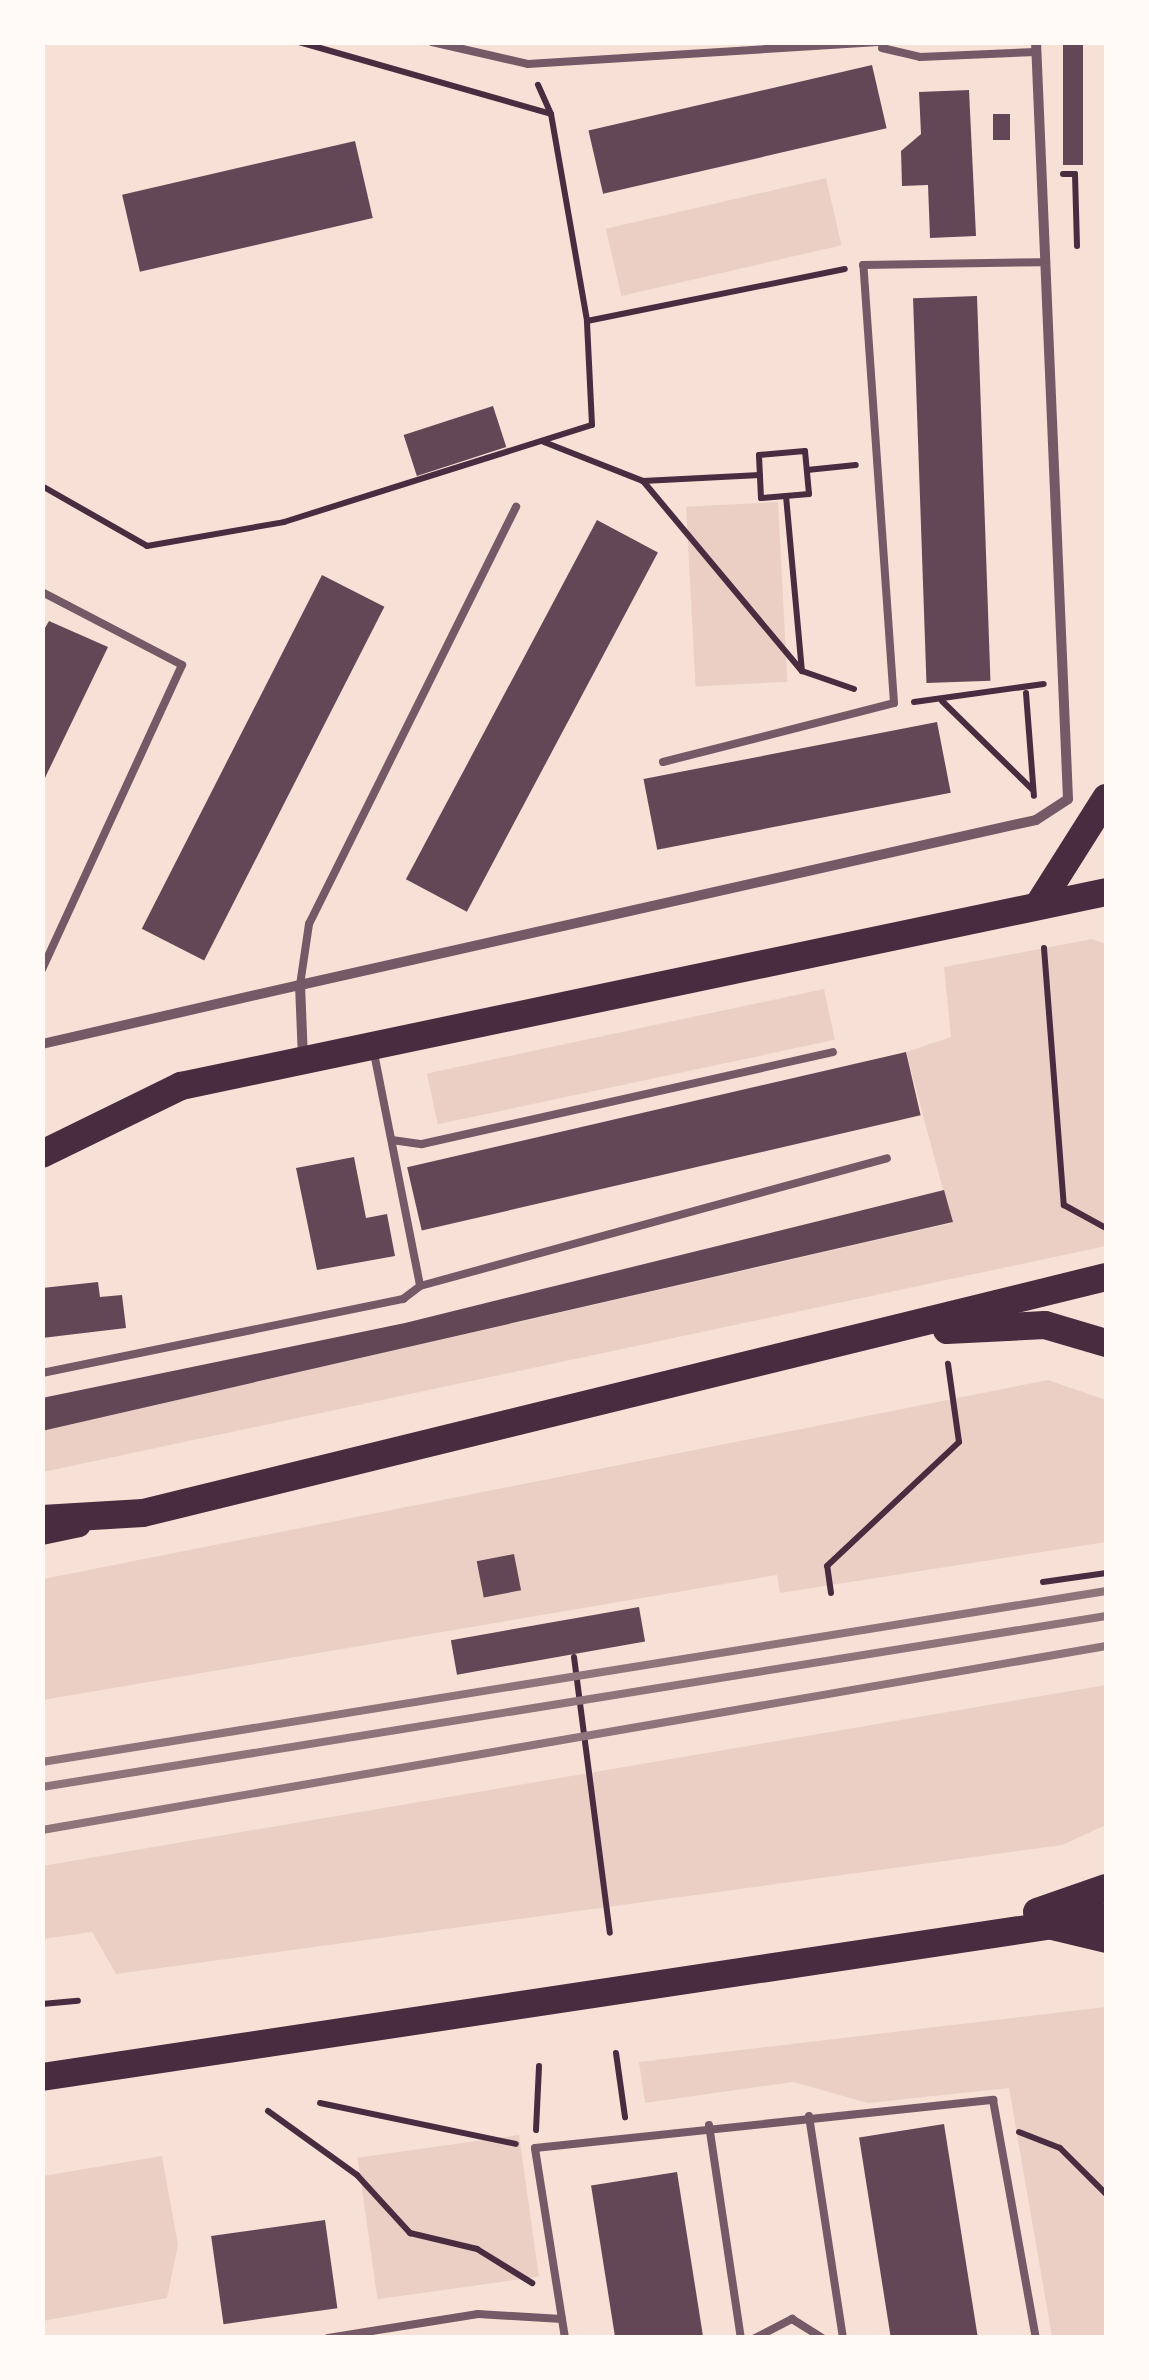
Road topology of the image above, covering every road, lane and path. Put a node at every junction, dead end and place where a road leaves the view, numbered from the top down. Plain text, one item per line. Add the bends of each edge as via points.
1 (299, 42) edge
2 (432, 42) edge
3 (882, 45) edge
4 (1036, 47) edge
5 (528, 64) junction
6 (551, 114) junction
7 (1076, 174) dead end
8 (1077, 246) dead end
9 (1046, 262) junction
10 (863, 265) junction
11 (587, 322) junction
12 (544, 442) junction
13 (879, 462) junction
14 (807, 470) junction
15 (760, 475) junction
16 (642, 481) junction
17 (42, 486) edge
18 (786, 496) junction
19 (516, 508) dead end
20 (42, 592) edge
21 (802, 671) junction
22 (1045, 684) dead end
23 (1026, 694) junction
24 (942, 700) junction
25 (894, 703) junction
26 (663, 762) dead end
27 (1034, 791) junction
28 (1106, 798) edge
29 (1036, 820) junction
30 (1106, 892) edge
31 (1041, 901) junction
32 (1044, 948) dead end
33 (42, 969) edge
34 (300, 985) junction
35 (42, 1044) edge
36 (373, 1048) junction
37 (834, 1052) dead end
38 (304, 1060) junction
39 (392, 1140) junction
40 (42, 1154) edge
41 (887, 1158) dead end
42 (1106, 1228) edge
43 (1106, 1277) edge
44 (420, 1286) junction
45 (881, 1333) junction
46 (1106, 1343) edge
47 (948, 1364) dead end
48 (42, 1373) edge
49 (143, 1513) junction
50 (42, 1519) edge
51 (42, 1535) edge
52 (1106, 1573) edge
53 (1043, 1582) dead end
54 (831, 1593) dead end
55 (574, 1657) dead end
56 (1106, 1888) edge
57 (1106, 1917) edge
58 (1042, 1925) junction
59 (610, 1933) dead end
60 (956, 1937) junction
61 (1106, 1940) edge
62 (78, 2001) dead end
63 (42, 2004) edge
64 (616, 2053) dead end
65 (539, 2066) dead end
66 (42, 2077) edge
67 (320, 2103) dead end
68 (268, 2111) dead end
69 (808, 2116) junction
70 (997, 2124) junction
71 (710, 2126) junction
72 (627, 2133) junction
73 (535, 2148) junction
74 (1106, 2194) edge
75 (562, 2320) junction
76 (328, 2338) edge
77 (565, 2338) edge
78 (741, 2338) edge
79 (756, 2338) edge
80 (823, 2338) edge
81 (843, 2338) edge
82 (1036, 2338) edge

1 - 6 path
2 - 5 lane
3 - 4 lane via 920,56
3 - 5 lane
4 - 9 street
5 - 6 path
6 - 11 path
7 - 8 path
9 - 10 lane
9 - 29 street via 1071,778 1068,799
10 - 11 path
10 - 13 lane
11 - 12 path via 592,425
12 - 16 path
12 - 17 path via 284,522 148,546
13 - 14 path
13 - 25 lane
14 - 15 path via 806,451 758,455
14 - 18 path via 809,494
15 - 16 path
15 - 18 path via 761,498
16 - 21 path
18 - 21 path
19 - 34 lane via 309,924
20 - 33 lane via 182,665
21 - 25 path
22 - 23 path
23 - 24 path
23 - 27 path
24 - 25 path
24 - 27 path
25 - 26 lane
27 - 29 path
28 - 31 highway
29 - 34 street
30 - 31 highway
31 - 36 highway
32 - 42 path via 1064,1205
34 - 35 street
34 - 38 street
36 - 38 highway
36 - 39 lane
37 - 39 lane via 422,1144
38 - 40 highway via 181,1086
39 - 44 lane
41 - 44 lane
43 - 45 highway
44 - 48 lane via 403,1299
45 - 46 highway via 1045,1325
45 - 49 highway
47 - 54 path via 960,1442 827,1566
49 - 50 highway
49 - 51 main road
52 - 53 path
55 - 59 path
56 - 60 highway
57 - 58 highway
58 - 60 highway
58 - 61 main road
60 - 66 highway
62 - 63 path
64 - 72 path
65 - 73 path
67 - 73 path
68 - 75 path via 357,2175 388,2218 512,2267
69 - 70 lane via 993,2100
69 - 71 lane
69 - 81 lane
70 - 74 path via 1060,2148
70 - 82 lane
71 - 72 lane
71 - 78 lane
72 - 73 lane
73 - 75 lane
75 - 76 lane via 478,2314
75 - 77 lane
79 - 80 lane via 792,2320

